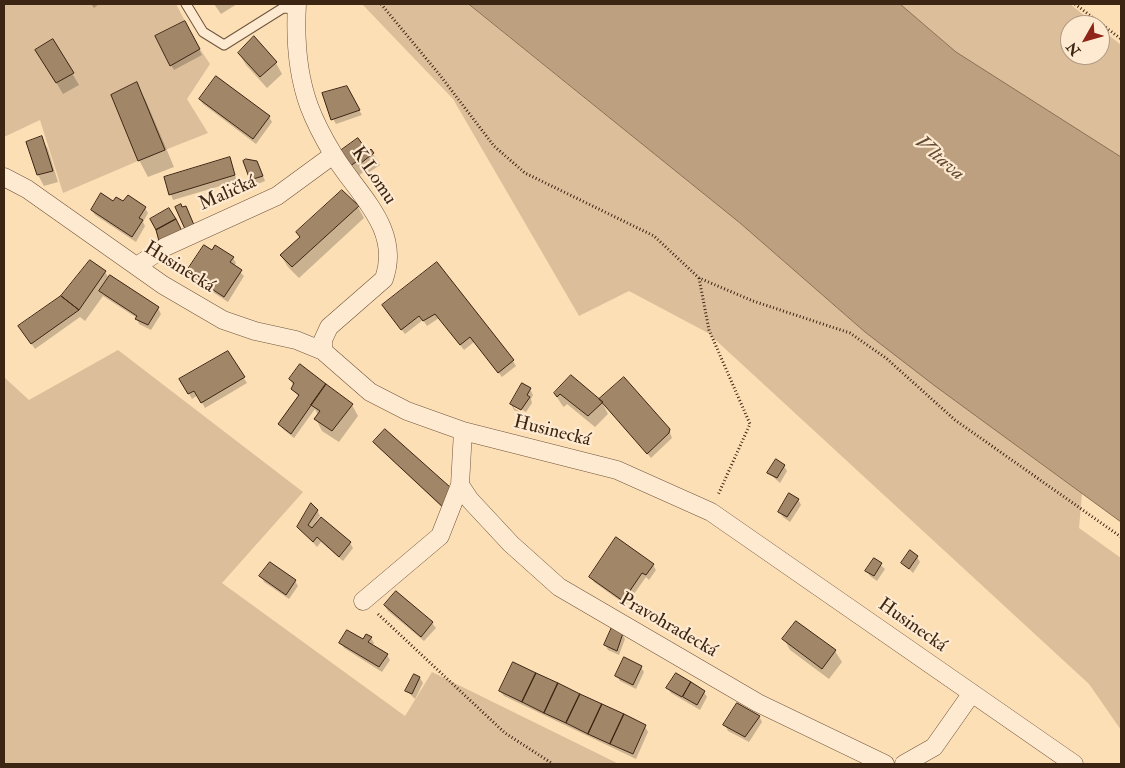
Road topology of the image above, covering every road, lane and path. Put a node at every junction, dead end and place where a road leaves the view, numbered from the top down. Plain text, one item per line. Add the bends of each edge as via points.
1 (186, 4) edge
2 (382, 4) edge
3 (1075, 4) edge
4 (296, 6) edge
5 (1121, 39) edge
6 (333, 155) junction
7 (4, 177) edge
8 (136, 266) junction
9 (699, 278) junction
10 (323, 351) junction
11 (463, 431) junction
12 (460, 485) junction
13 (711, 512) junction
14 (1121, 537) edge
15 (363, 601) joint
16 (972, 693) junction
17 (554, 764) edge
18 (885, 764) edge
19 (904, 764) edge
20 (1074, 764) edge

1 - 4 lane via 203,32 224,45 283,8
2 - 9 path via 494,146 525,173 654,236
3 - 5 path
4 - 6 street, K Lomu via 299,73 310,107
6 - 8 street, Maličká via 278,196 165,247
6 - 10 street, K Lomu via 372,207 386,236 388,268 384,279 329,327 323,340
7 - 8 street, Husinecká via 27,189
8 - 10 street, Husinecká via 223,320 296,340
9 - 13 path via 709,330 750,424
9 - 14 path via 753,302 850,333 886,358 955,420
10 - 11 street, Husinecká via 370,392 406,411
11 - 12 street
11 - 13 street, Husinecká via 617,470
12 - 15 street via 440,536
12 - 18 street, Pravohradecká via 511,544 559,587 758,703
13 - 16 street, Husinecká
15 - 17 path via 505,733
16 - 19 street via 934,747
16 - 20 street, Husinecká

